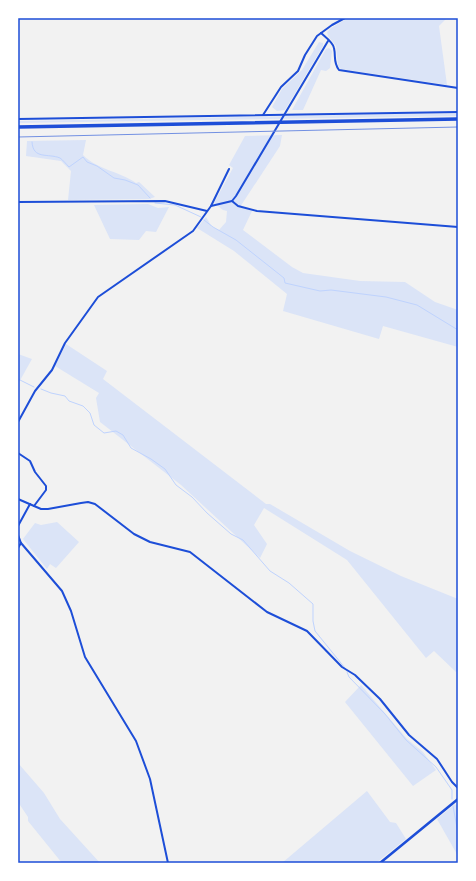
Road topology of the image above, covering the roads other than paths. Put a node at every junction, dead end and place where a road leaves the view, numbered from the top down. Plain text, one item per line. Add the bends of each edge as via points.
1 (345, 18) edge
2 (321, 33) junction
3 (328, 41) junction
4 (458, 88) edge
5 (458, 112) edge
6 (263, 115) junction
7 (18, 119) edge
8 (458, 119) edge
9 (18, 127) edge
10 (229, 169) dead end
11 (232, 201) junction
12 (18, 202) edge
13 (211, 206) junction
14 (207, 211) junction
15 (458, 226) edge
16 (18, 422) edge
17 (18, 453) edge
18 (18, 499) edge
19 (30, 504) junction
20 (34, 506) junction
21 (18, 526) edge
22 (18, 537) edge
23 (22, 543) junction
24 (18, 548) edge
25 (458, 788) edge
26 (458, 798) edge
27 (168, 863) edge
28 (380, 863) edge

1 - 2 street
2 - 3 street
2 - 6 street via 316,36 305,54 298,71 281,87
3 - 4 street via 334,47 335,66 339,70
3 - 11 street
5 - 6 street
6 - 7 street
8 - 9 highway
10 - 13 street
11 - 13 street
11 - 15 street via 238,206 257,211
12 - 14 street via 165,201
13 - 14 street
14 - 16 street via 191,233 100,296 65,343 52,370 35,391
17 - 20 street via 30,461 46,486 46,490
18 - 19 street
19 - 20 street
19 - 21 street
20 - 25 street via 55,509 88,502 103,509 134,534 150,542 190,552 268,612 307,631 342,667 355,675 380,699 409,735 437,758
22 - 23 street
23 - 24 street
23 - 27 street via 62,591 85,657 136,741 150,779
26 - 28 street

